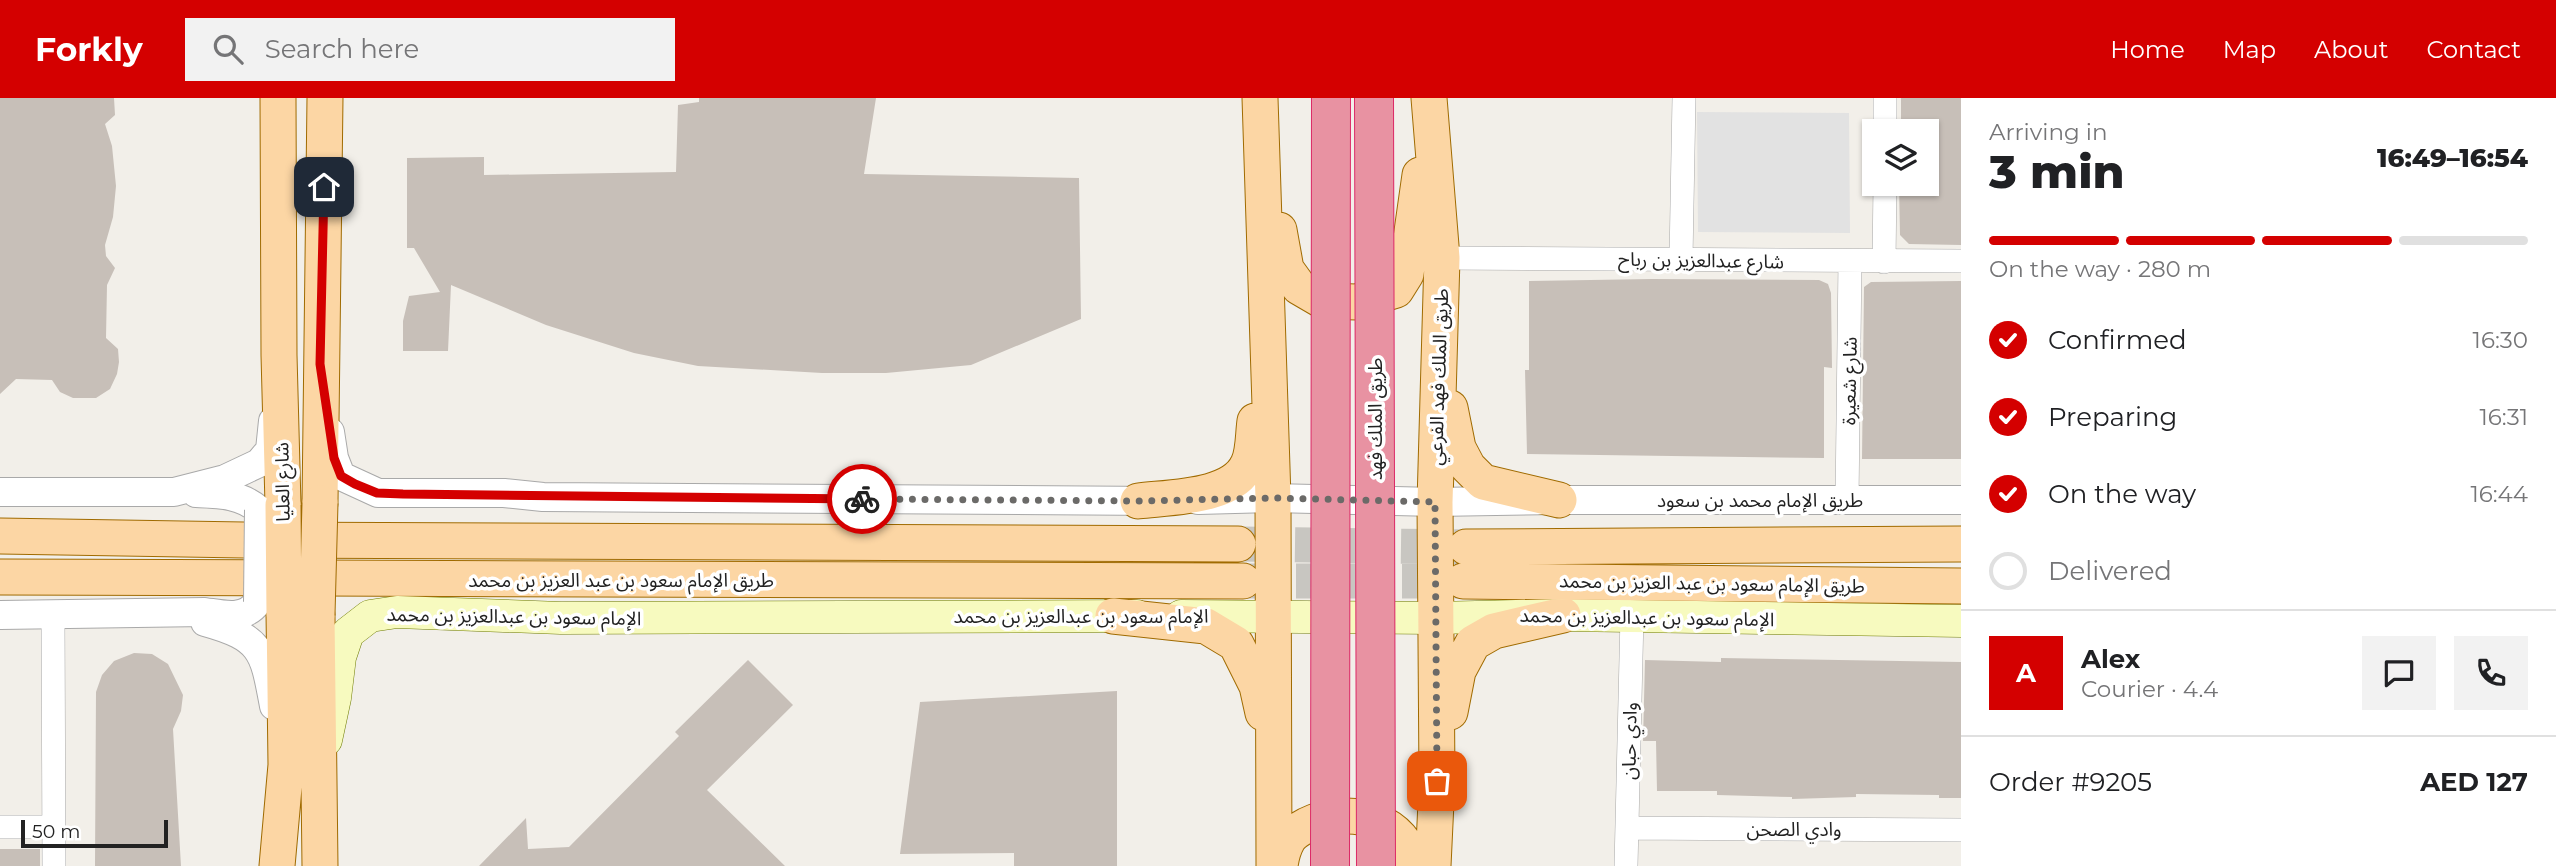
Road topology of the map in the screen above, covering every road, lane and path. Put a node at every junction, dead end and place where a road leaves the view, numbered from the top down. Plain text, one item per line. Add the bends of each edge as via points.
1 (278, 98) edge
2 (326, 98) edge
3 (1331, 98) edge
4 (1374, 98) edge
5 (1684, 98) edge
6 (1885, 98) edge
7 (1429, 107) edge
8 (1260, 109) edge
9 (1885, 119) edge
10 (1885, 196) edge
11 (1442, 258) junction
12 (1681, 259) junction
13 (1850, 261) junction
14 (1961, 261) edge
15 (1884, 262) junction
16 (1268, 337) junction
17 (1438, 349) junction
18 (279, 355) junction
19 (320, 364) junction
20 (0, 492) edge
21 (174, 492) junction
22 (1273, 498) junction
23 (1559, 500) junction
24 (1847, 500) junction
25 (1961, 500) edge
26 (1138, 501) junction
27 (1435, 502) junction
28 (271, 508) junction
29 (0, 536) edge
30 (1238, 544) tunnel mouth
31 (1961, 544) edge
32 (1466, 547) tunnel mouth
33 (0, 577) edge
34 (1243, 581) tunnel mouth
35 (1463, 581) tunnel mouth
36 (1961, 586) edge
37 (286, 610) junction
38 (165, 612) junction
39 (0, 615) edge
40 (53, 615) junction
41 (1272, 615) junction
42 (1563, 615) junction
43 (1113, 616) junction
44 (1632, 616) junction
45 (1436, 618) junction
46 (1961, 621) edge
47 (1273, 752) junction
48 (302, 768) junction
49 (1437, 781) junction
50 (0, 827) edge
51 (54, 827) junction
52 (1627, 828) junction
53 (1961, 830) edge
54 (54, 866) edge
55 (277, 866) edge
56 (320, 866) edge
57 (1274, 866) edge
58 (1280, 866) edge
59 (1330, 866) edge
60 (1376, 866) edge
61 (1414, 866) edge
62 (1433, 866) edge
63 (1626, 866) edge

1 - 18 main road, شارع العليا
2 - 19 main road, شارع العليا
3 - 59 highway, bridge
4 - 60 highway, طريق الملك فهد, bridge
5 - 12 street
6 - 9 street
7 - 8 main road via 1406,274 1396,290 1357,302 1323,301 1299,286 1286,269
7 - 11 main road, طريق الملك فهد الفرعي
8 - 16 main road
10 - 15 street
11 - 12 street, شارع عبدالعزيز بن رباح
11 - 17 main road, طريق الملك فهد الفرعي
12 - 13 street, شارع عبدالعزيز بن رباح
13 - 15 street, شارع عبدالعزيز بن رباح
13 - 24 street, شارع شعيرة
14 - 15 street, شارع عبدالعزيز بن رباح
16 - 22 main road
16 - 26 main road via 1249,463 1238,480 1219,490
17 - 23 main road via 1458,449 1468,467 1483,482
17 - 27 main road, طريق الملك فهد الفرعي
18 - 21 street via 270,450 245,471
18 - 28 main road, شارع العليا
19 - 26 street, طريق الإمام محمد بن سعود via 334,458 341,476 377,493
19 - 37 main road, شارع العليا, bridge via 320,503
20 - 21 street
21 - 28 street via 229,495
22 - 26 street, طريق الإمام محمد بن سعود
22 - 27 street, طريق الإمام محمد بن سعود
22 - 41 main road
23 - 24 street, طريق الإمام محمد بن سعود
23 - 27 street, طريق الإمام محمد بن سعود
24 - 25 street, طريق الإمام محمد بن سعود
27 - 45 main road, طريق الملك فهد الفرعي
28 - 37 main road, شارع العليا, bridge
29 - 30 main road, طريق الإمام سعود بن عبد العزيز بن محمد
31 - 32 main road, طريق الإمام سعود بن عبد العزيز بن محمد
33 - 34 main road, طريق الإمام سعود بن عبد العزيز بن محمد
35 - 36 main road, طريق الإمام سعود بن عبد العزيز بن محمد
37 - 38 street via 252,610 236,617
37 - 48 main road, شارع العليا
38 - 40 street
38 - 48 street via 221,627 253,642 266,663
39 - 40 street
40 - 51 street
41 - 43 main road, الإمام سعود بن عبدالعزيز بن محمد
41 - 45 main road, الإمام سعود بن عبدالعزيز بن محمد
41 - 47 main road
42 - 44 main road, الإمام سعود بن عبدالعزيز بن محمد
42 - 45 main road, الإمام سعود بن عبدالعزيز بن محمد
42 - 49 main road via 1494,631 1473,643 1458,671
43 - 47 main road via 1206,626 1236,644 1256,686
43 - 48 main road, الإمام سعود بن عبدالعزيز بن محمد via 561,618 397,612 370,616 348,633 335,698
44 - 46 main road, الإمام سعود بن عبدالعزيز بن محمد
44 - 52 street, وادي حبان
45 - 49 main road, طريق الملك فهد الفرعي
47 - 57 main road
48 - 55 main road, شارع العليا
48 - 56 main road, شارع العليا
49 - 62 main road, طريق الملك فهد الفرعي
50 - 51 street
51 - 54 street
52 - 53 street, وادي الصحن
52 - 63 street, وادي حبان
58 - 61 main road via 1289,838 1307,824 1329,816 1353,815 1396,833 1411,850

